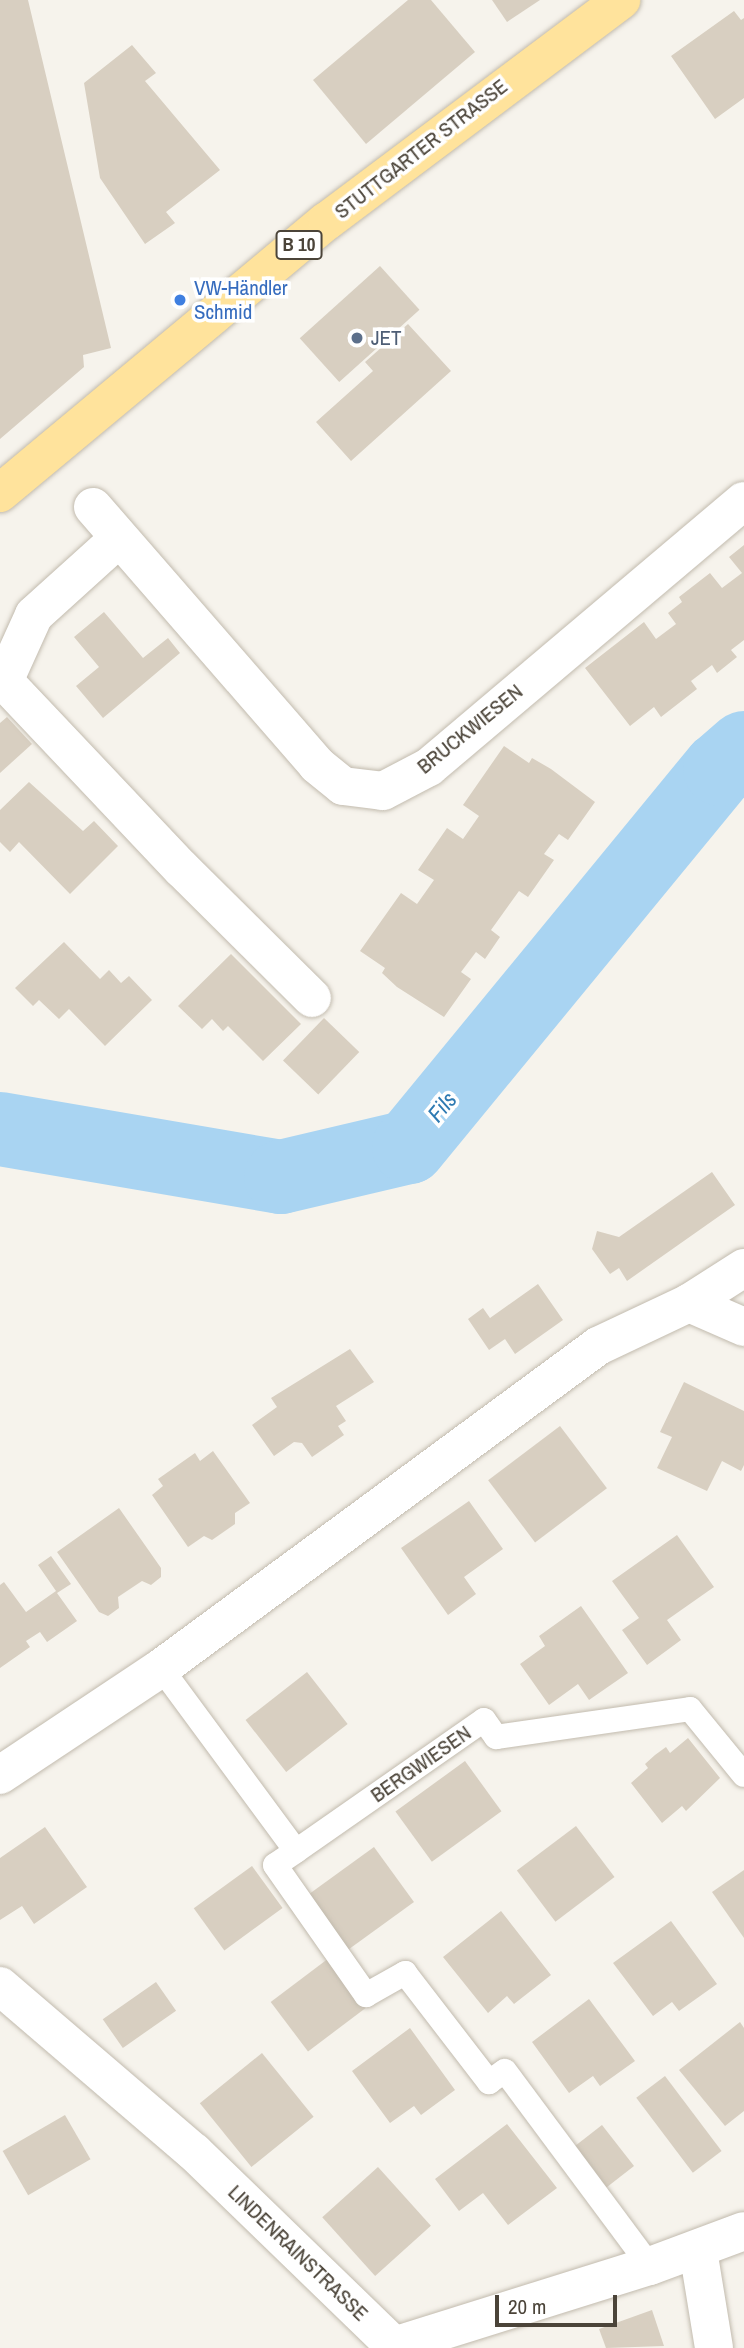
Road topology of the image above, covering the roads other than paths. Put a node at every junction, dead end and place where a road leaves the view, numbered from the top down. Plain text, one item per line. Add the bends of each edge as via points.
1 (621, 0) edge
2 (0, 493) edge
3 (744, 500) edge
4 (93, 507) dead end
5 (117, 540) junction
6 (312, 998) dead end
7 (744, 1268) edge
8 (689, 1303) junction
9 (744, 1328) edge
10 (161, 1668) junction
11 (0, 1775) edge
12 (744, 1775) edge
13 (296, 1851) junction
14 (0, 1986) edge
15 (744, 2231) edge
16 (698, 2250) junction
17 (650, 2266) junction
18 (714, 2348) edge

1 - 2 main road, STUTTGARTER STRASSE / B 10 via 327,222
3 - 5 street, BRUCKWIESEN via 429,767 383,791 343,786 317,765
4 - 5 street, BRUCKWIESEN
5 - 6 street via 34,615 4,681
7 - 8 street
8 - 9 street
8 - 10 street via 598,1346
10 - 11 street
10 - 13 lane
12 - 13 lane, BERGWIESEN via 690,1709 496,1737 484,1720
13 - 17 lane via 275,1865 366,1995 405,1973 489,2082 505,2071
14 - 17 street, LINDENRAINSTRASSE via 194,2152 394,2346
15 - 16 street, LINDENRAINSTRASSE
16 - 17 street, LINDENRAINSTRASSE
16 - 18 street

